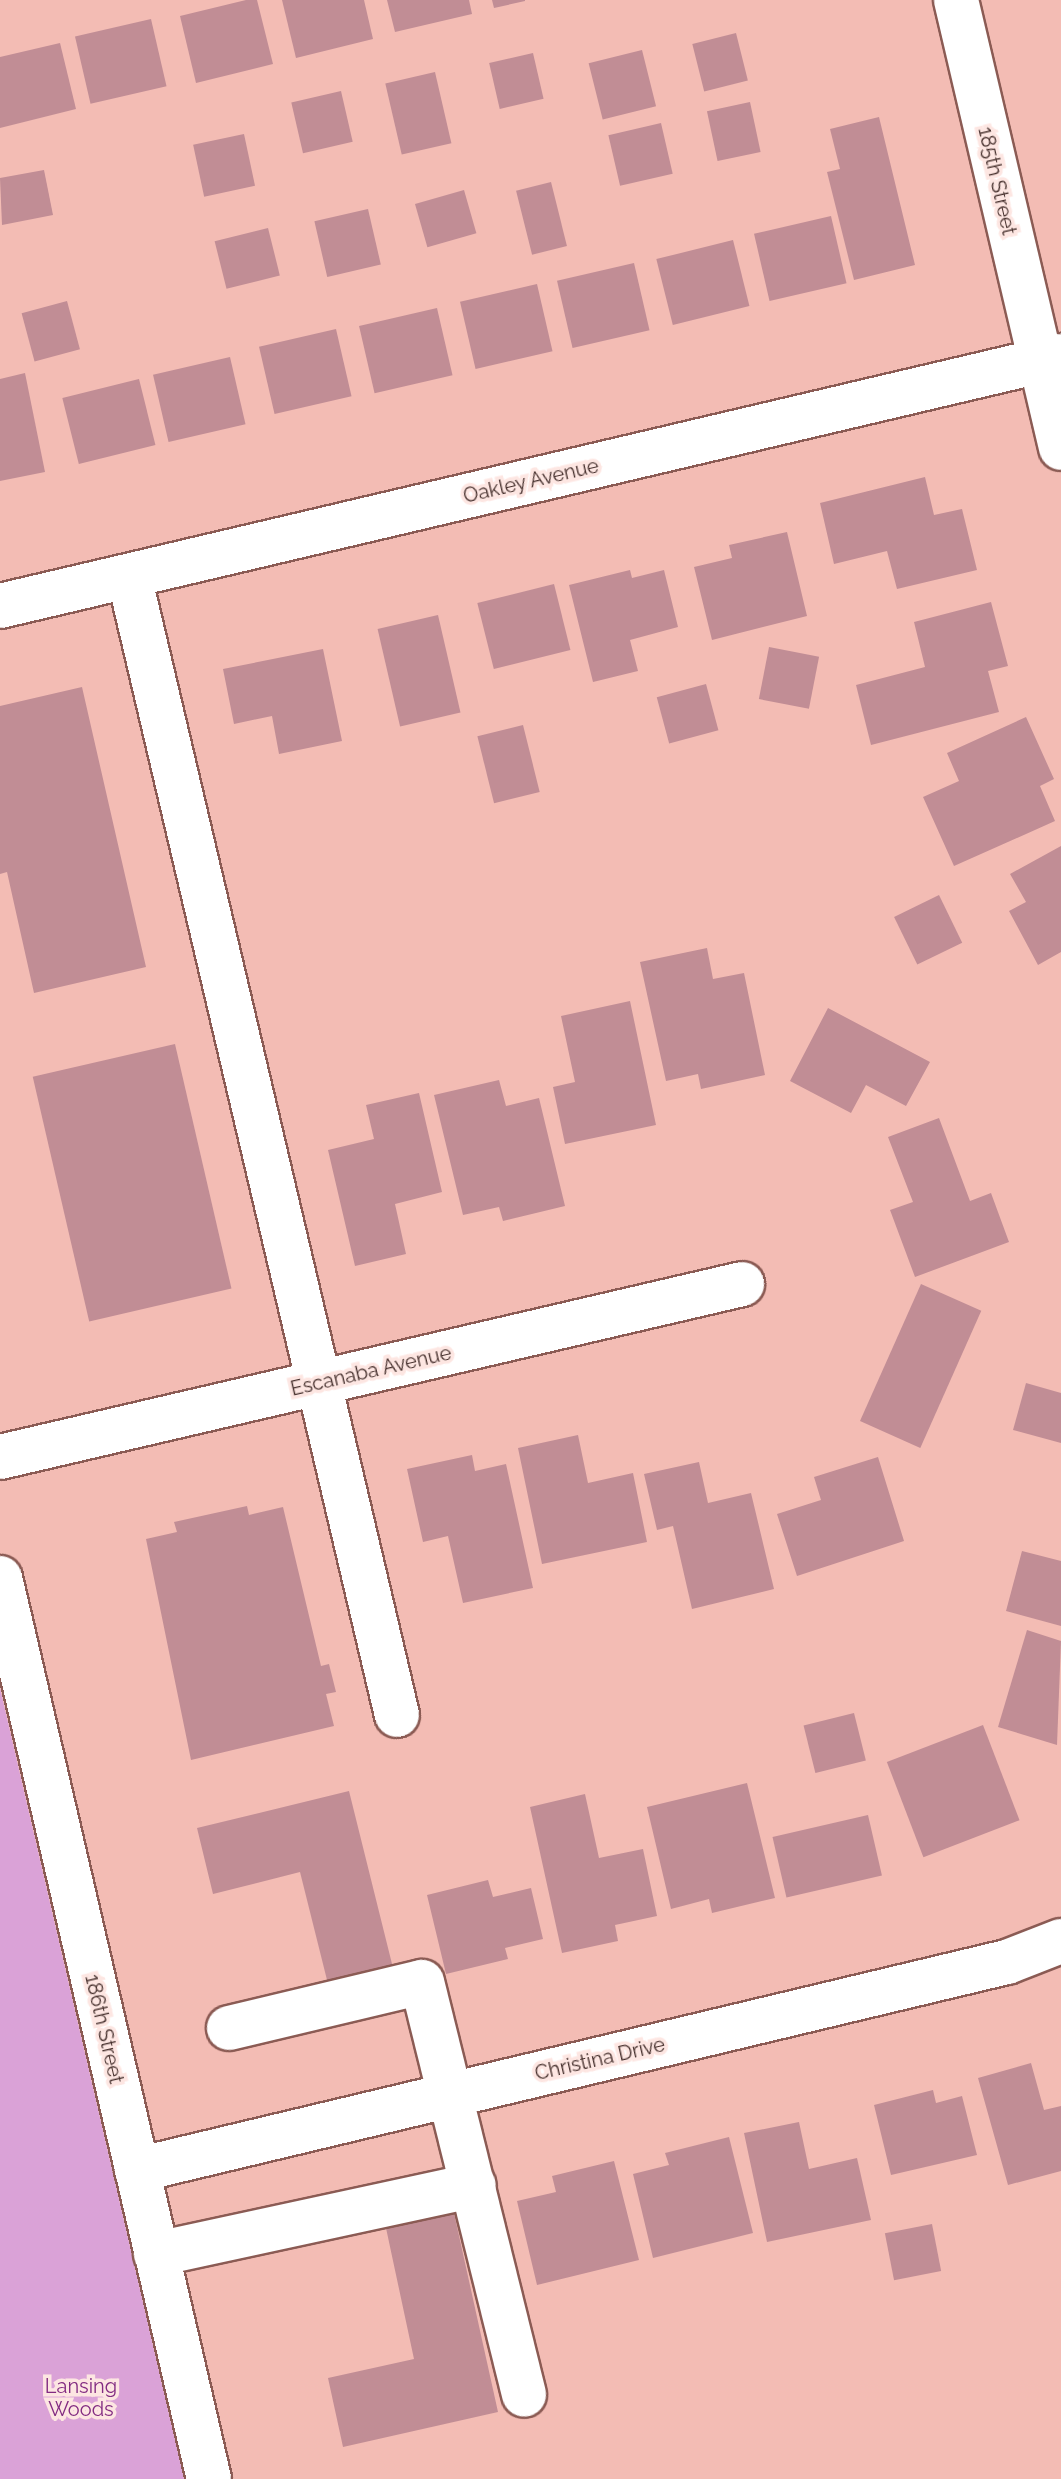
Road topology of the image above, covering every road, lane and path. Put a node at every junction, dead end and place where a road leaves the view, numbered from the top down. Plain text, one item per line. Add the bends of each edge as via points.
1 (956, 0) edge
2 (1050, 359) edge
3 (1061, 448) edge
4 (129, 576) junction
5 (0, 606) edge
6 (742, 1284) dead end
7 (317, 1383) junction
8 (0, 1457) edge
9 (0, 1578) edge
10 (397, 1715) dead end
11 (1061, 1941) edge
12 (229, 2028) dead end
13 (451, 2094) junction
14 (137, 2170) junction
15 (474, 2185) junction
16 (156, 2254) junction
17 (524, 2395) dead end
18 (209, 2479) edge

1 - 2 street, 185th Street
2 - 3 street
2 - 4 street, Oakley Avenue
4 - 5 street, Oakley Avenue
4 - 7 street
6 - 7 street, Escanaba Avenue
7 - 8 street, Escanaba Avenue
7 - 10 street
9 - 14 street, 186th Street
11 - 13 street, Christina Drive via 1007,1962
12 - 13 street via 422,1982
13 - 14 street, Christina Drive
13 - 15 street
14 - 16 street, 186th Street
15 - 16 street
15 - 17 street
16 - 18 street, 186th Street

